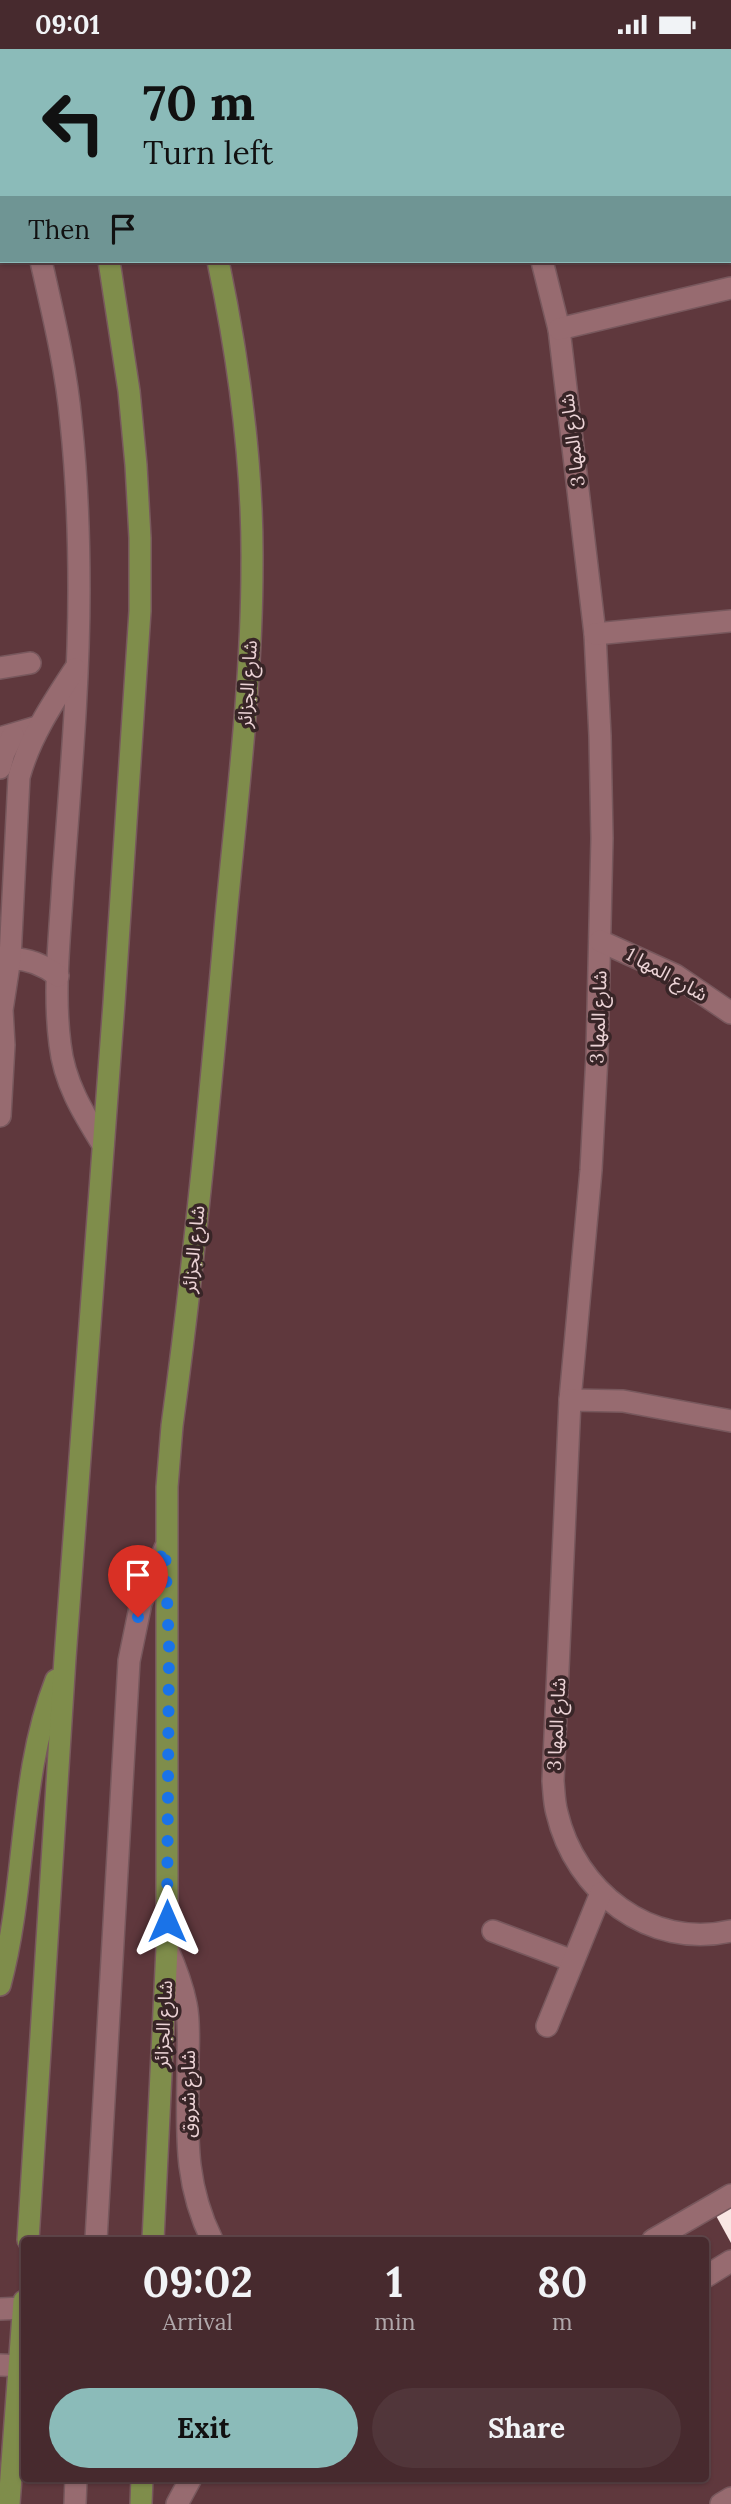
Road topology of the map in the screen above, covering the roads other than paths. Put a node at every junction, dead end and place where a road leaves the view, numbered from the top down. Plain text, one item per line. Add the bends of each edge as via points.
1 (41, 263) edge
2 (108, 263) edge
3 (218, 263) edge
4 (542, 263) edge
5 (731, 288) edge
6 (559, 329) junction
7 (731, 621) edge
8 (595, 634) junction
9 (30, 663) dead end
10 (0, 667) edge
11 (76, 667) junction
12 (37, 727) junction
13 (6, 736) edge
14 (0, 768) edge
15 (600, 940) junction
16 (5, 959) edge
17 (58, 976) junction
18 (731, 1013) edge
19 (0, 1103) edge
20 (0, 1116) edge
21 (103, 1145) junction
22 (570, 1400) junction
23 (731, 1421) edge
24 (165, 1548) junction
25 (65, 1658) junction
26 (601, 1893) junction
27 (493, 1931) dead end
28 (731, 1931) edge
29 (167, 1948) junction
30 (573, 1961) junction
31 (0, 1985) edge
32 (547, 2026) dead end
33 (731, 2195) edge
34 (28, 2237) edge
35 (96, 2237) edge
36 (153, 2237) edge
37 (210, 2237) edge
38 (658, 2237) edge
39 (731, 2261) edge
40 (709, 2275) edge
41 (21, 2308) edge
42 (0, 2309) edge
43 (21, 2327) edge
44 (15, 2366) edge
45 (76, 2482) edge
46 (142, 2482) edge
47 (189, 2482) edge
48 (731, 2498) edge
49 (9, 2504) edge
50 (75, 2504) edge
51 (141, 2504) edge
52 (177, 2504) edge
53 (721, 2504) edge

1 - 11 street via 71,420 78,517
2 - 21 main road via 135,452 140,611
3 - 24 main road, شارع الجزائر via 233,336 248,462 250,639 218,1009 172,1426
4 - 6 street, شارع المها 3
5 - 6 street
6 - 8 street, شارع المها 3
7 - 8 street
8 - 15 street, شارع المها 3
9 - 10 street
11 - 12 street
11 - 17 street
12 - 13 street
12 - 16 street via 19,777
13 - 14 street
15 - 18 street, شارع المها 1 via 675,975
15 - 22 street, شارع المها 3 via 591,1170
16 - 17 street via 36,963
16 - 19 street
17 - 21 street via 60,1045 67,1078
19 - 20 street
21 - 25 main road
22 - 23 street via 623,1401
22 - 26 street, شارع المها 3 via 553,1781 556,1812 566,1842
24 - 29 main road, شارع الجزائر via 169,1647
24 - 35 street via 141,1603 129,1661
25 - 31 main road via 32,1763 14,1919
25 - 34 main road
26 - 28 street, شارع المها 3 via 652,1927 685,1934
26 - 30 street
27 - 30 street
29 - 36 main road, شارع الجزائر
29 - 37 street, شارع شروق via 182,1986 188,2025 191,2187
30 - 32 street
33 - 38 street
39 - 40 street
41 - 42 street
43 - 44 main road
44 - 49 main road
45 - 50 street
46 - 51 main road
47 - 52 street
48 - 53 street

